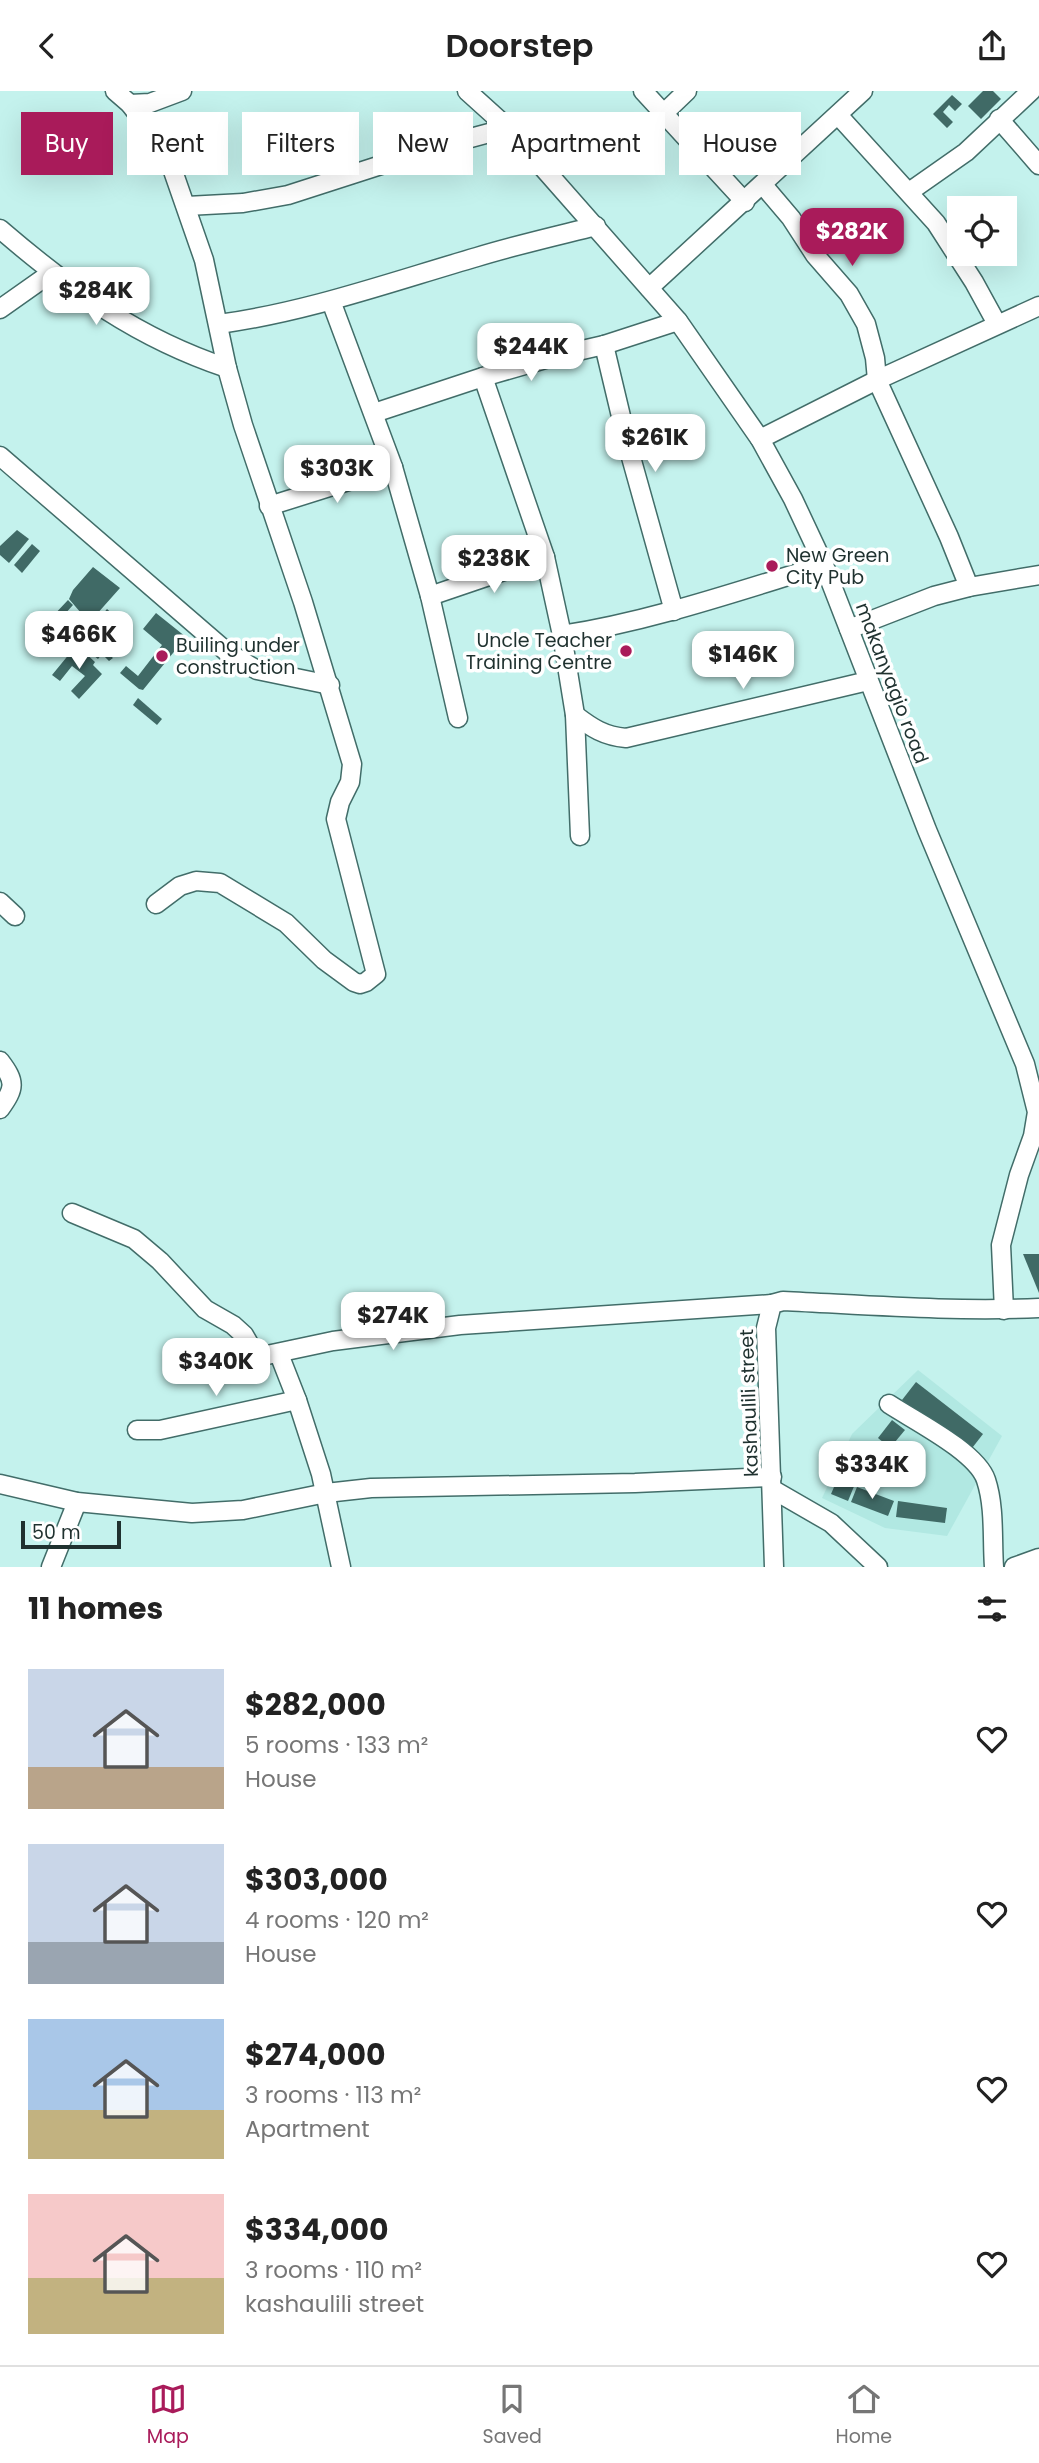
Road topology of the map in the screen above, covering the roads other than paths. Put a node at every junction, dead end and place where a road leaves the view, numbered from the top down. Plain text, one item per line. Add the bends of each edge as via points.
1 (115, 91) edge
2 (182, 91) edge
3 (467, 91) edge
4 (643, 91) edge
5 (687, 91) edge
6 (863, 91) edge
7 (1031, 91) edge
8 (130, 104) junction
9 (490, 112) edge
10 (661, 112) edge
11 (665, 112) edge
12 (838, 115) junction
13 (665, 116) edge
14 (999, 119) junction
15 (487, 134) edge
16 (1039, 165) edge
17 (550, 175) edge
18 (763, 185) junction
19 (909, 192) junction
20 (744, 202) junction
21 (187, 206) junction
22 (596, 226) junction
23 (0, 229) edge
24 (51, 273) junction
25 (649, 288) junction
26 (331, 301) junction
27 (1039, 306) edge
28 (0, 309) edge
29 (678, 321) junction
30 (219, 324) junction
31 (997, 324) junction
32 (604, 345) junction
33 (227, 368) junction
34 (483, 377) junction
35 (877, 380) junction
36 (374, 413) junction
37 (760, 439) junction
38 (0, 456) edge
39 (393, 467) junction
40 (269, 506) junction
41 (545, 557) junction
42 (824, 565) junction
43 (1039, 575) edge
44 (969, 587) junction
45 (430, 596) junction
46 (674, 611) junction
47 (849, 629) junction
48 (562, 635) junction
49 (868, 681) junction
50 (330, 685) junction
51 (575, 715) junction
52 (458, 718) dead end
53 (580, 837) dead end
54 (0, 902) edge
55 (156, 904) dead end
56 (15, 916) dead end
57 (0, 1062) edge
58 (0, 1109) edge
59 (1036, 1135) edge
60 (72, 1213) dead end
61 (772, 1304) junction
62 (1039, 1308) edge
63 (1004, 1310) junction
64 (279, 1354) junction
65 (298, 1400) junction
66 (889, 1404) dead end
67 (137, 1430) dead end
68 (772, 1483) junction
69 (0, 1484) edge
70 (326, 1493) junction
71 (77, 1502) junction
72 (1039, 1558) edge
73 (51, 1567) edge
74 (341, 1567) edge
75 (774, 1567) edge
76 (878, 1567) edge
77 (994, 1567) edge
78 (1014, 1567) edge

1 - 8 street
2 - 8 street via 150,103
3 - 9 street, makanyagio road
4 - 10 street
5 - 11 street
6 - 12 street
7 - 14 street
8 - 21 street via 156,138
12 - 18 street
12 - 19 street
13 - 20 street
14 - 16 street
14 - 19 street via 966,152
15 - 21 street via 288,195
17 - 22 street, makanyagio road
18 - 20 street
18 - 35 street via 849,294 866,324
19 - 31 street via 948,242
20 - 25 street
21 - 30 street
22 - 25 street, makanyagio road
22 - 26 street
23 - 24 street
24 - 28 street
24 - 33 street via 160,342
25 - 29 street, makanyagio road
26 - 30 street
26 - 36 street
27 - 31 street
29 - 32 street
29 - 37 street, makanyagio road
30 - 33 street
31 - 35 street
32 - 34 street
32 - 46 street
33 - 40 street
34 - 36 street
34 - 41 street
35 - 37 street
35 - 44 street
36 - 39 street
37 - 42 street, makanyagio road
38 - 50 street via 227,652 257,670
39 - 40 street
39 - 45 street
40 - 50 street
41 - 45 street
41 - 48 street
42 - 46 street
42 - 47 street, makanyagio road
43 - 44 street
44 - 47 street
45 - 52 street
46 - 48 street
47 - 49 street, makanyagio road
48 - 51 street
49 - 51 street via 626,738 594,730
49 - 59 street, makanyagio road via 1025,1064 1037,1112
50 - 55 street via 352,764 337,819 376,968 373,979 354,982 286,923 220,883 196,881 180,886
51 - 53 street
54 - 56 street
57 - 58 street via 12,1078 12,1091
59 - 63 street, makanyagio road via 1007,1217 1002,1245
60 - 64 street via 134,1239 210,1314 240,1330 252,1349
61 - 63 street, kashaulili street
61 - 64 street via 460,1325 333,1341
61 - 68 street, kashaulili street via 766,1328
62 - 63 street
64 - 65 street
65 - 67 street via 160,1430
65 - 70 street
66 - 77 street via 961,1450 983,1473 990,1500
68 - 70 street via 409,1486
68 - 75 street, kashaulili street
68 - 76 street via 831,1523
69 - 71 street
70 - 71 street via 243,1510 192,1513
70 - 74 street
71 - 73 street
72 - 78 street

